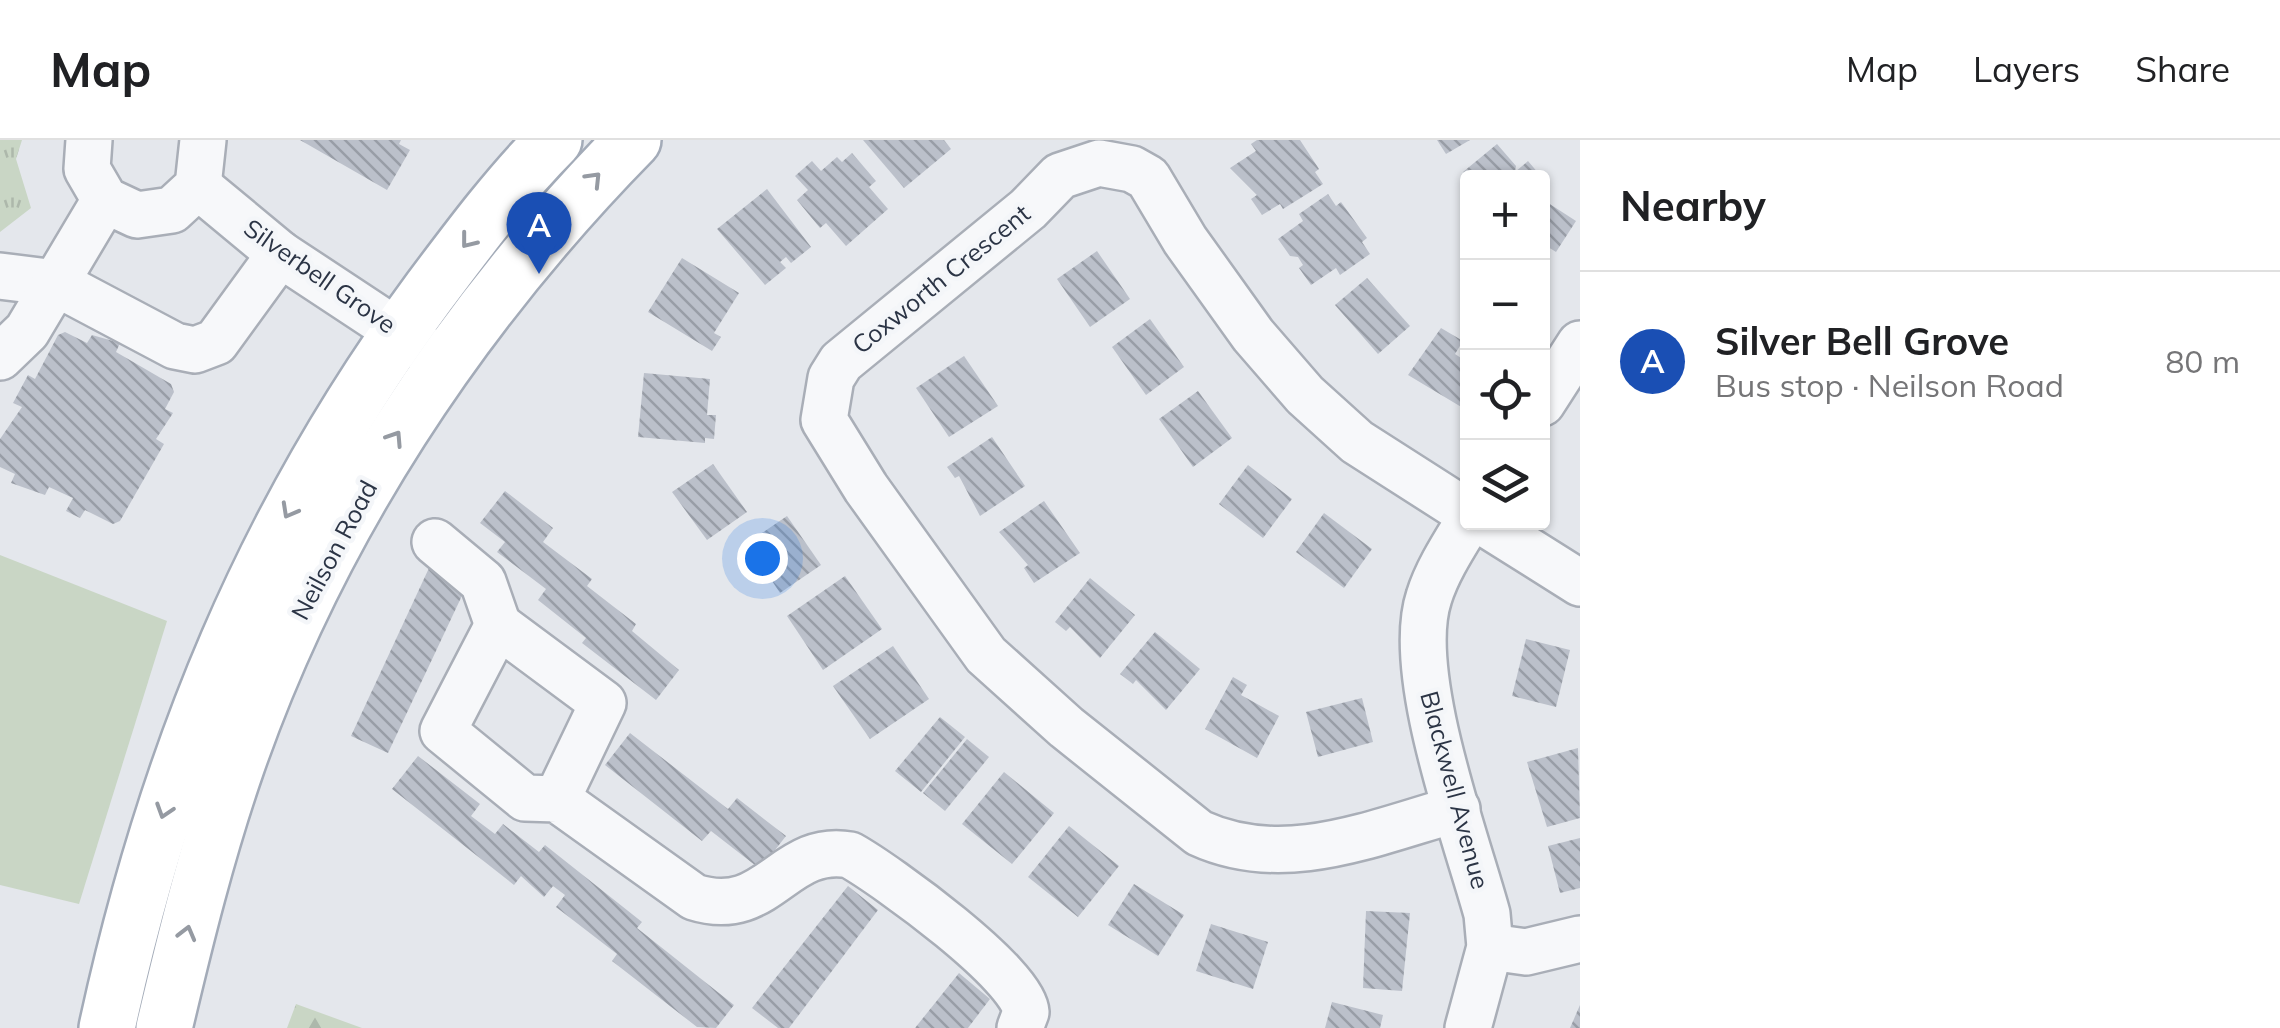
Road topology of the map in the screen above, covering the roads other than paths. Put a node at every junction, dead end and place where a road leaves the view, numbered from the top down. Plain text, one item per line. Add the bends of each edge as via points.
1 (89, 140) edge
2 (203, 140) edge
3 (554, 140) edge
4 (633, 140) edge
5 (198, 186) junction
6 (105, 200) junction
7 (280, 254) junction
8 (0, 276) edge
9 (56, 283) junction
10 (399, 333) junction
11 (1580, 344) edge
12 (3, 348) edge
13 (444, 363) junction
14 (1550, 391) edge
15 (1460, 508) edge
16 (1464, 530) edge
17 (1496, 530) edge
18 (436, 542) dead end
19 (1580, 583) edge
20 (498, 625) junction
21 (557, 800) junction
22 (1456, 809) junction
23 (1580, 939) edge
24 (1490, 946) junction
25 (107, 1028) edge
26 (164, 1028) edge
27 (1020, 1028) edge
28 (1468, 1028) edge

1 - 6 street via 87,170
2 - 5 street
3 -> 10 main road
13 -> 4 main road, Neilson Road via 509,276
5 - 6 street via 172,210 137,215
5 - 7 street, Silverbell Grove
6 - 9 street
7 - 9 street via 216,342 196,350 175,346
7 - 10 street, Silverbell Grove
8 - 9 street
9 - 12 street via 27,330
10 - 13 street, Silverbell Grove
10 -> 25 main road via 336,426 235,620 154,841
11 - 14 street
26 -> 13 main road, Neilson Road via 237,762 284,647 386,451
15 - 22 street, Coxworth Crescent via 1357,442 1304,395 1253,335 1148,178 1132,169 1099,163 1060,176 841,362 831,378 824,420 964,629 1014,683 1199,833 1223,844 1285,853
16 - 22 street, Blackwell Avenue via 1428,599 1425,622 1426,693
17 - 19 street
18 - 20 street via 484,582
20 - 21 street via 603,703
20 - 21 street via 443,730 525,798
21 - 27 street via 694,897 711,902 745,900 812,856 850,856 972,945 1018,988 1026,1012
22 - 24 street, Blackwell Avenue via 1488,914
23 - 24 street via 1526,952
24 - 28 street, Blackwell Avenue

